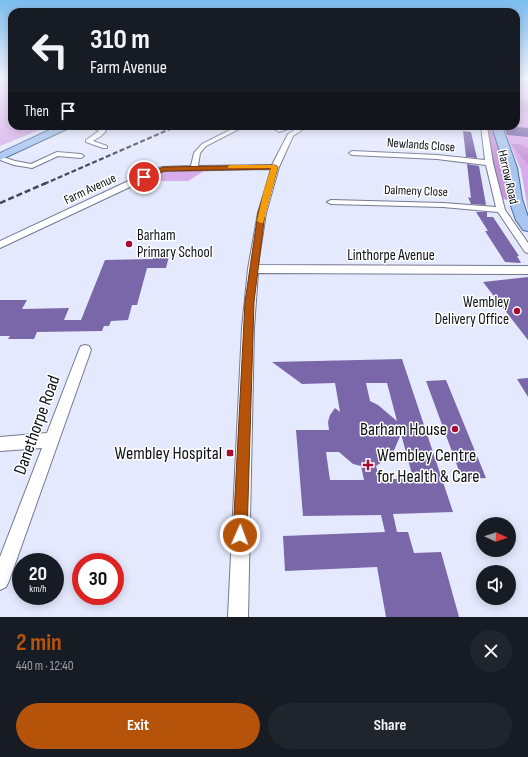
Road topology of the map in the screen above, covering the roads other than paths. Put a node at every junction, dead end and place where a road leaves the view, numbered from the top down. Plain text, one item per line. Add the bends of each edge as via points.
1 (58, 130) edge
2 (102, 130) edge
3 (234, 130) edge
4 (299, 130) edge
5 (485, 130) edge
6 (498, 130) edge
7 (106, 147) dead end
8 (352, 153) dead end
9 (81, 156) dead end
10 (0, 158) edge
11 (489, 163) junction
12 (275, 167) junction
13 (194, 168) junction
14 (331, 202) dead end
15 (501, 210) junction
16 (528, 227) edge
17 (0, 245) edge
18 (528, 250) edge
19 (253, 270) junction
20 (528, 270) edge
21 (85, 350) dead end
22 (51, 440) junction
23 (0, 444) edge
24 (0, 581) edge
25 (238, 617) edge

1 - 10 main road
2 - 7 street via 99,135 88,141
3 - 13 street via 204,145 197,153
4 - 12 street via 290,135
5 - 11 street, Harrow Road
6 - 16 main road, Harrow Road via 511,168 516,207
8 - 11 street, Newlands Close via 437,157
9 - 10 street via 57,154 32,166
11 - 15 street, Harrow Road
12 - 13 street, Farm Avenue
12 - 19 street via 262,213
13 - 17 street, Farm Avenue via 157,171
14 - 15 street, Dalmeny Close via 443,205
15 - 18 street, Harrow Road
19 - 20 street, Linthorpe Avenue
19 - 25 street via 248,328
21 - 22 street, Danethorpe Road
22 - 23 street
22 - 24 street, Danethorpe Road

